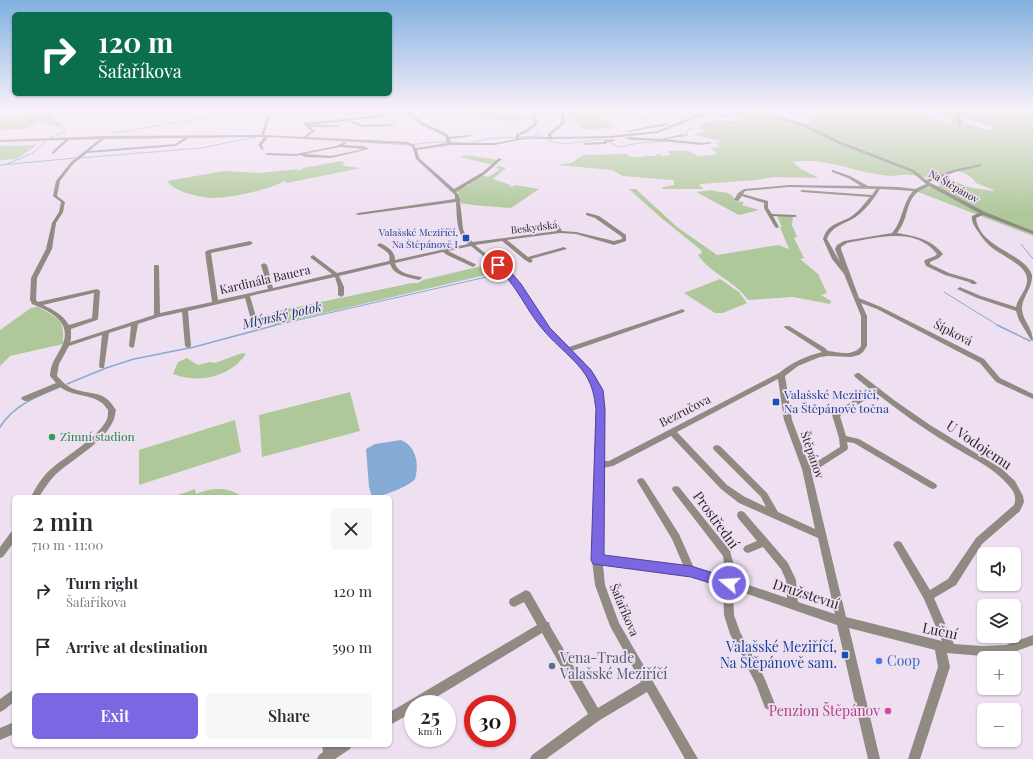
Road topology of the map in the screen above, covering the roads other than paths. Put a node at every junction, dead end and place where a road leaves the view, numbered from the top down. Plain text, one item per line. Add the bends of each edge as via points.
1 (62, 144) edge
2 (96, 144) edge
3 (177, 144) edge
4 (260, 144) edge
5 (391, 144) edge
6 (426, 144) edge
7 (846, 144) edge
8 (341, 146) joint
9 (412, 146) junction
10 (262, 149) dead end
11 (87, 152) junction
12 (53, 153) dead end
13 (267, 154) dead end
14 (302, 154) junction
15 (500, 159) dead end
16 (980, 164) dead end
17 (833, 171) dead end
18 (928, 183) junction
19 (866, 187) junction
20 (879, 187) junction
21 (916, 190) junction
22 (802, 191) dead end
23 (740, 194) junction
24 (457, 195) junction
25 (873, 196) junction
26 (736, 200) dead end
27 (983, 213) junction
28 (358, 214) dead end
29 (588, 214) dead end
30 (771, 215) junction
31 (795, 216) dead end
32 (556, 225) dead end
33 (774, 225) dead end
34 (560, 232) junction
35 (1033, 233) edge
36 (894, 234) junction
37 (504, 240) junction
38 (250, 243) dead end
39 (380, 245) dead end
40 (471, 245) junction
41 (564, 250) dead end
42 (445, 251) junction
43 (313, 257) dead end
44 (392, 263) junction
45 (264, 265) dead end
46 (473, 265) dead end
47 (156, 266) dead end
48 (846, 274) junction
49 (336, 275) junction
50 (420, 278) dead end
51 (974, 284) dead end
52 (960, 289) dead end
53 (271, 290) junction
54 (247, 295) junction
55 (341, 295) dead end
56 (857, 299) junction
57 (215, 303) junction
58 (38, 304) junction
59 (185, 310) junction
60 (1019, 310) junction
61 (682, 311) dead end
62 (157, 316) junction
63 (135, 323) junction
64 (256, 327) dead end
65 (787, 327) dead end
66 (67, 328) junction
67 (106, 332) junction
68 (1033, 339) edge
69 (66, 345) junction
70 (132, 346) dead end
71 (188, 346) dead end
72 (568, 350) junction
73 (826, 353) junction
74 (102, 366) dead end
75 (781, 375) junction
76 (857, 375) dead end
77 (60, 384) junction
78 (876, 390) junction
79 (1033, 397) edge
80 (25, 399) dead end
81 (672, 432) junction
82 (843, 438) junction
83 (717, 448) dead end
84 (599, 465) junction
85 (806, 469) junction
86 (641, 482) dead end
87 (933, 486) dead end
88 (676, 489) dead end
89 (36, 495) edge
90 (741, 515) dead end
91 (776, 516) junction
92 (822, 536) junction
93 (12, 537) edge
94 (764, 542) junction
95 (898, 545) dead end
96 (748, 549) dead end
97 (0, 554) edge
98 (597, 560) junction
99 (691, 572) junction
100 (729, 583) junction
101 (928, 596) junction
102 (514, 602) dead end
103 (793, 605) junction
104 (842, 621) junction
105 (545, 626) junction
106 (1033, 640) edge
107 (946, 647) junction
108 (649, 684) junction
109 (429, 695) edge
110 (12, 697) edge
111 (769, 704) dead end
112 (0, 706) edge
113 (404, 710) edge
114 (596, 716) junction
115 (392, 717) edge
116 (12, 729) edge
117 (0, 734) edge
118 (536, 759) edge
119 (692, 759) edge
120 (874, 759) edge
121 (914, 759) edge

1 - 12 street
2 - 11 street
3 - 11 street
4 - 10 street
5 - 9 street
6 - 9 street
7 - 18 street, Na Štěpánov via 913,171
8 - 14 street
8 - 14 street via 367,149 331,157
9 - 24 street via 417,158
11 - 58 street via 78,158 58,181 55,196 63,202 61,212 54,223 49,249 34,278 33,301
13 - 14 street
15 - 24 street
16 - 18 street via 954,171
17 - 19 street
18 - 21 street
18 - 27 street, Na Štěpánov
19 - 20 street
19 - 23 street via 789,186 746,190
20 - 21 street
20 - 25 street
21 - 36 street via 905,209 898,231
22 - 25 street
23 - 26 street
23 - 30 street via 766,201 766,208
24 - 28 street
24 - 40 street, Šafaříkova via 462,234
25 - 48 street via 851,218 827,231 825,239
27 - 35 street, Na Štěpánov
27 - 60 street via 974,217 974,220 985,238 1014,259 1029,275 1030,280
29 - 34 street, Beskydská via 597,217 624,236 624,240 614,243 576,233
30 - 31 street
30 - 33 street
32 - 34 street
34 - 37 street, Beskydská
36 - 48 street via 842,243 838,249
36 - 51 street via 931,243 940,254 927,261 928,265
37 - 40 street, Beskydská
37 - 41 street via 529,260
38 - 57 street via 208,252
39 - 44 street via 390,251
40 - 42 street, Kardinála Bauera
40 - 72 street, Šafaříkova via 512,278 542,324
42 - 44 street, Kardinála Bauera
42 - 46 street
43 - 49 street via 320,264 333,270
44 - 49 street, Kardinála Bauera
44 - 50 street via 400,272
45 - 53 street
47 - 62 street
48 - 56 street
49 - 53 street, Kardinála Bauera
49 - 55 street via 342,287
52 - 60 street
53 - 54 street, Kardinála Bauera
54 - 57 street, Kardinála Bauera
54 - 64 street
56 - 73 street via 864,316 864,346 859,352 850,355
56 - 79 street, Šípková via 982,361 998,380
57 - 59 street, Kardinála Bauera
58 - 66 street via 64,320
58 - 66 street via 97,291 96,319
59 - 62 street, Kardinála Bauera
59 - 71 street
60 - 68 street
61 - 72 street
62 - 63 street, Kardinála Bauera
63 - 67 street, Kardinála Bauera
63 - 70 street
65 - 73 street
66 - 69 street via 69,338
67 - 69 street, Kardinála Bauera
67 - 74 street
69 - 77 street via 53,372 53,376
72 - 84 street, Šafaříkova via 588,372 598,390
73 - 75 street via 792,367
75 - 81 street, Bezručova
75 - 85 street, Štěpánov via 788,420
76 - 78 street, U Vodojemu
77 - 80 street
77 - 89 street via 71,390 103,399 112,408 112,414 103,431 53,473
78 - 82 street via 836,415
78 - 101 street, U Vodojemu via 1001,473 1013,484 1020,498 1017,508 979,541 952,582
81 - 84 street, Bezručova via 610,464
81 - 91 street via 724,487 742,500
82 - 85 street via 844,448 816,466
82 - 87 street via 856,441
83 - 91 street via 764,495
84 - 98 street, Šafaříkova
85 - 92 street, Štěpánov
86 - 99 street via 676,537
88 - 100 street, Prostřední via 727,554
90 - 94 street
91 - 92 street
92 - 104 street, Štěpánov
93 - 97 street
94 - 96 street
94 - 103 street via 785,566 793,593
95 - 101 street
98 - 99 street, Družstevní
98 - 108 street, Šafaříkova via 600,585 607,606
99 - 100 street, Družstevní
100 - 103 street, Družstevní
100 - 111 street, Prostřední via 729,615 735,634
101 - 107 street
102 - 105 street via 526,595
103 - 104 street, Družstevní
104 - 107 street, Luční
104 - 120 street, Štěpánov
105 - 109 street
105 - 114 street
106 - 107 street, Luční via 1006,650 982,651
107 - 121 street via 944,667
108 - 114 street
108 - 119 street, Šafaříkova
110 - 112 street
113 - 115 street
114 - 118 street
116 - 117 street

